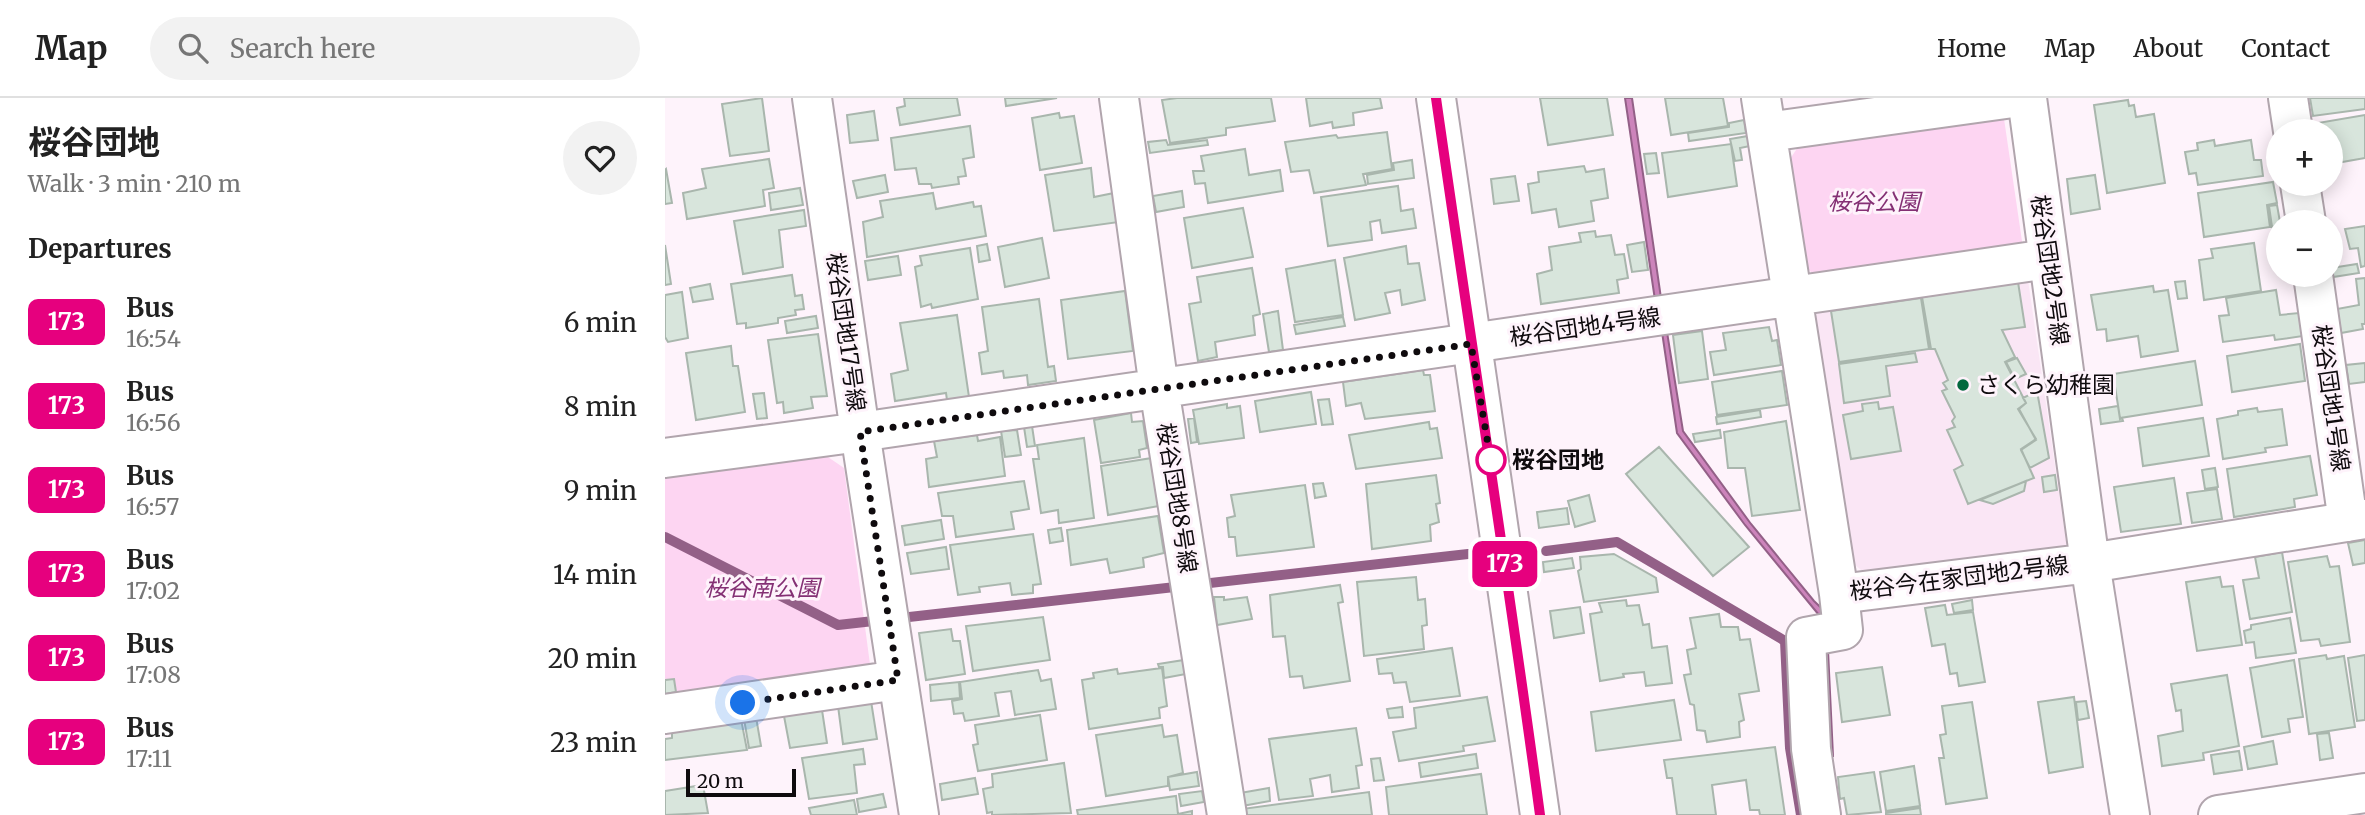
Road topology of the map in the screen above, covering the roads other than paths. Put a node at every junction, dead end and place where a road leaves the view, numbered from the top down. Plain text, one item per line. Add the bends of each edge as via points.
1 (812, 98) edge
2 (1119, 98) edge
3 (1436, 98) edge
4 (2013, 98) edge
5 (2027, 98) edge
6 (2288, 98) edge
7 (1764, 115) edge
8 (2291, 119) edge
9 (2048, 259) junction
10 (2315, 287) edge
11 (1791, 297) junction
12 (1471, 344) junction
13 (1159, 388) junction
14 (860, 432) junction
15 (665, 458) edge
16 (2357, 521) edge
17 (2090, 563) junction
18 (1839, 594) junction
19 (898, 680) junction
20 (665, 714) edge
21 (2365, 793) edge
22 (919, 815) edge
23 (1227, 815) edge
24 (1540, 815) edge
25 (1821, 815) edge
26 (2130, 815) edge
27 (2218, 815) edge

1 - 14 street, 桜谷団地17号線
2 - 13 street, 桜谷団地8号線
3 - 12 street
4 - 7 street
5 - 9 street, 桜谷団地2号線
6 - 8 street
7 - 11 street, 桜谷今在家団地2号線
9 - 11 street, 桜谷団地4号線
9 - 17 street, 桜谷団地2号線
10 - 16 street, 桜谷団地1号線
11 - 12 street, 桜谷団地4号線
11 - 18 street, 桜谷今在家団地2号線
12 - 13 street, 桜谷団地4号線
12 - 24 street
13 - 14 street, 桜谷団地4号線
13 - 23 street, 桜谷団地8号線
14 - 15 street, 桜谷団地4号線
14 - 19 street, 桜谷団地17号線
16 - 17 street, 桜谷今在家団地2号線
17 - 18 street, 桜谷今在家団地2号線
17 - 26 street, 桜谷団地2号線
18 - 25 street via 1843,630 1806,637 1811,749
19 - 20 street
19 - 22 street, 桜谷団地17号線
21 - 27 street

